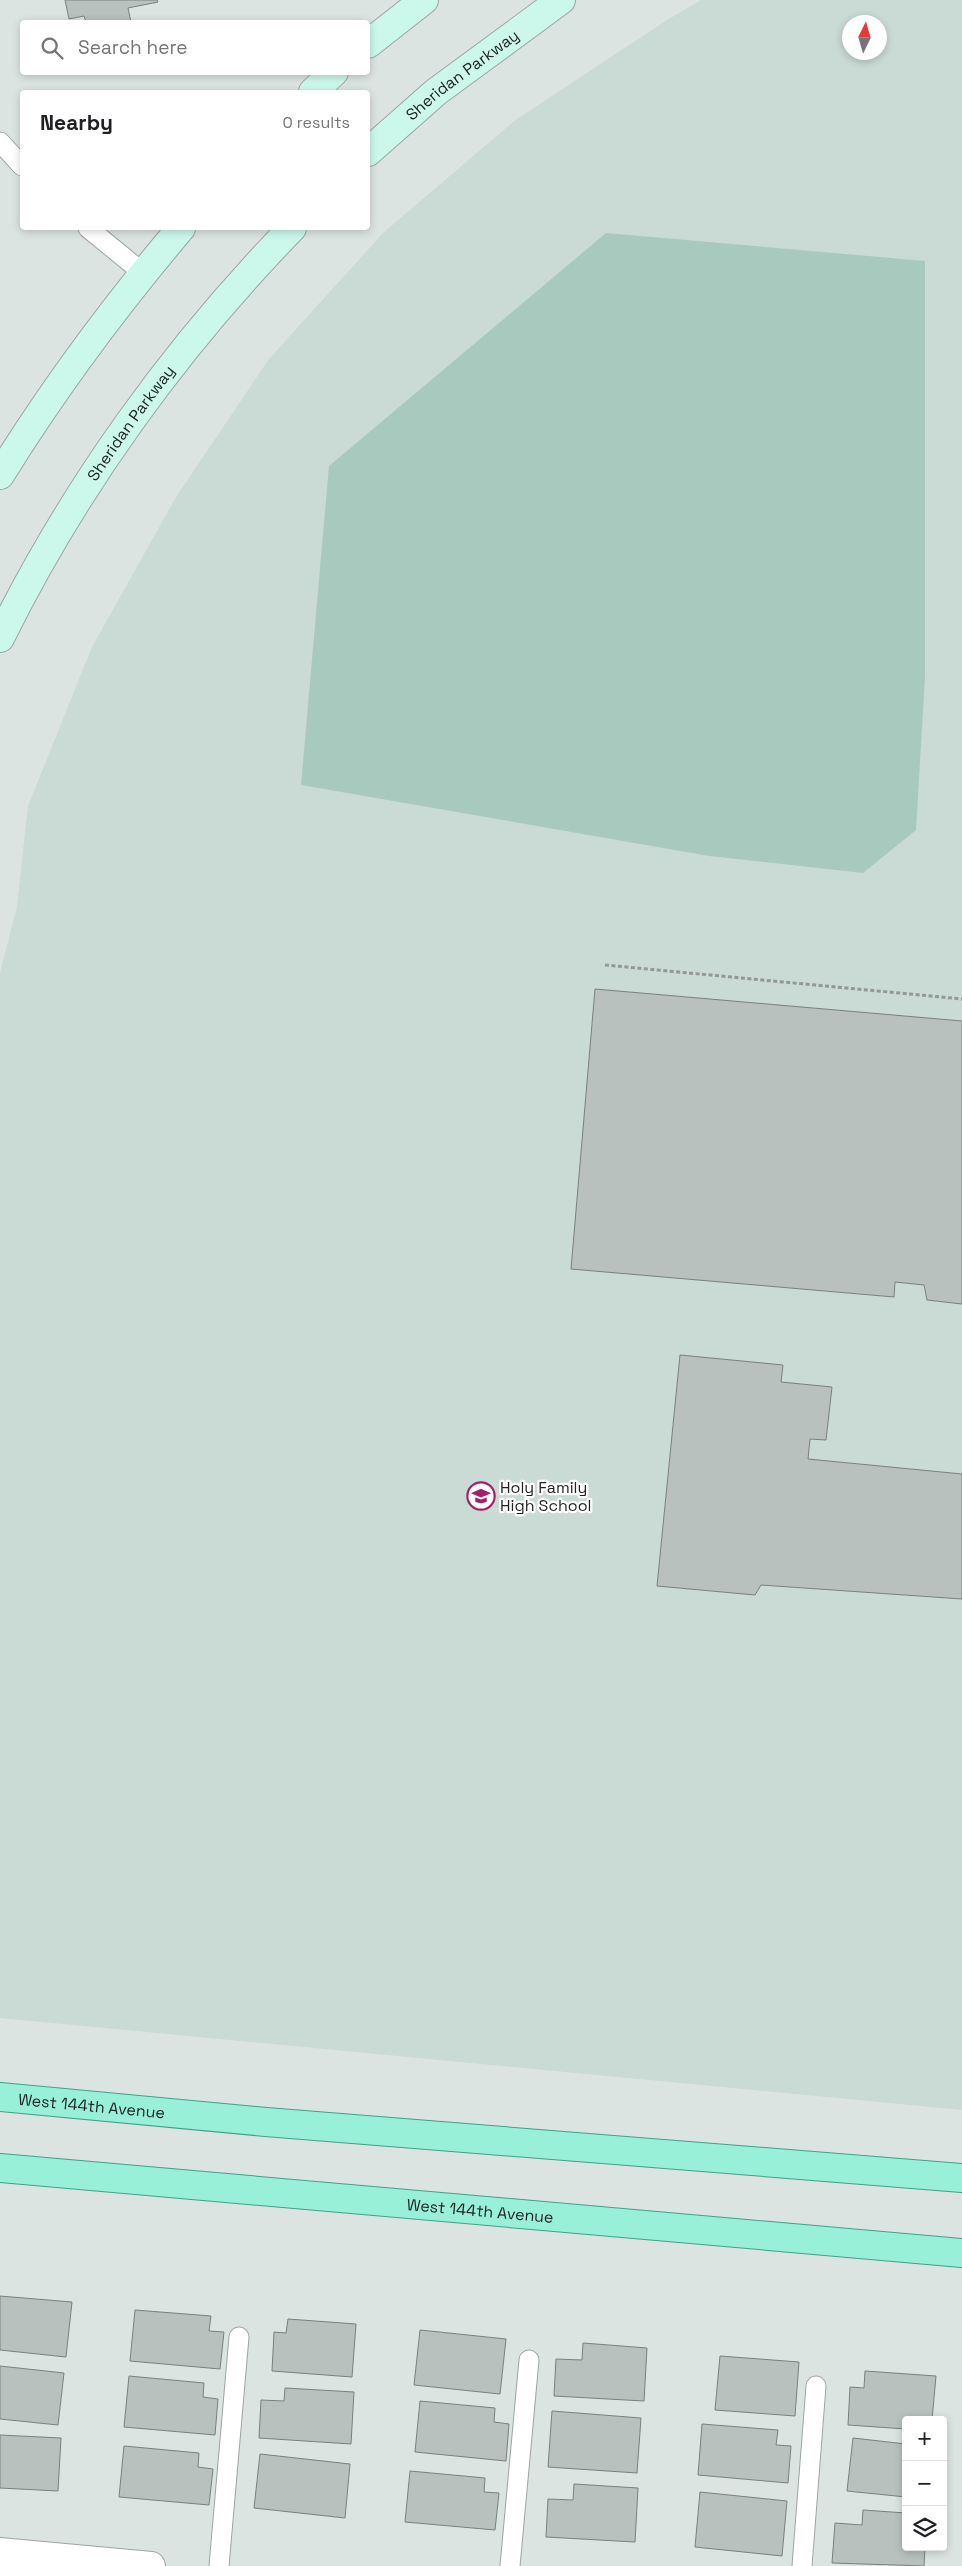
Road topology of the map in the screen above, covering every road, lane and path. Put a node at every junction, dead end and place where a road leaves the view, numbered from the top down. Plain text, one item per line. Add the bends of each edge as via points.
1 (424, 0) edge
2 (561, 0) edge
3 (370, 42) edge
4 (331, 75) edge
5 (315, 90) edge
6 (0, 142) edge
7 (370, 150) edge
8 (20, 164) edge
9 (90, 230) edge
10 (179, 230) edge
11 (290, 230) edge
12 (143, 273) junction
13 (0, 475) edge
14 (0, 638) edge
15 (605, 965) dead end
16 (962, 999) edge
17 (0, 2096) edge
18 (0, 2168) edge
19 (962, 2178) edge
20 (962, 2252) edge
21 (239, 2337) dead end
22 (529, 2360) dead end
23 (816, 2386) dead end
24 (0, 2552) edge
25 (151, 2566) edge
26 (219, 2566) edge
27 (510, 2566) edge
28 (802, 2566) edge

1 - 3 main road
2 - 7 main road, Sheridan Parkway via 436,92
4 - 5 main road
6 - 8 lane
9 - 12 lane
10 - 12 main road
11 - 14 main road, Sheridan Parkway via 199,333 119,438 80,494
12 - 13 main road via 32,423
15 - 16 path
17 - 19 main road, West 144th Avenue via 266,2122
18 - 20 main road, West 144th Avenue
21 - 26 lane
22 - 27 lane
23 - 28 lane
24 - 25 street

